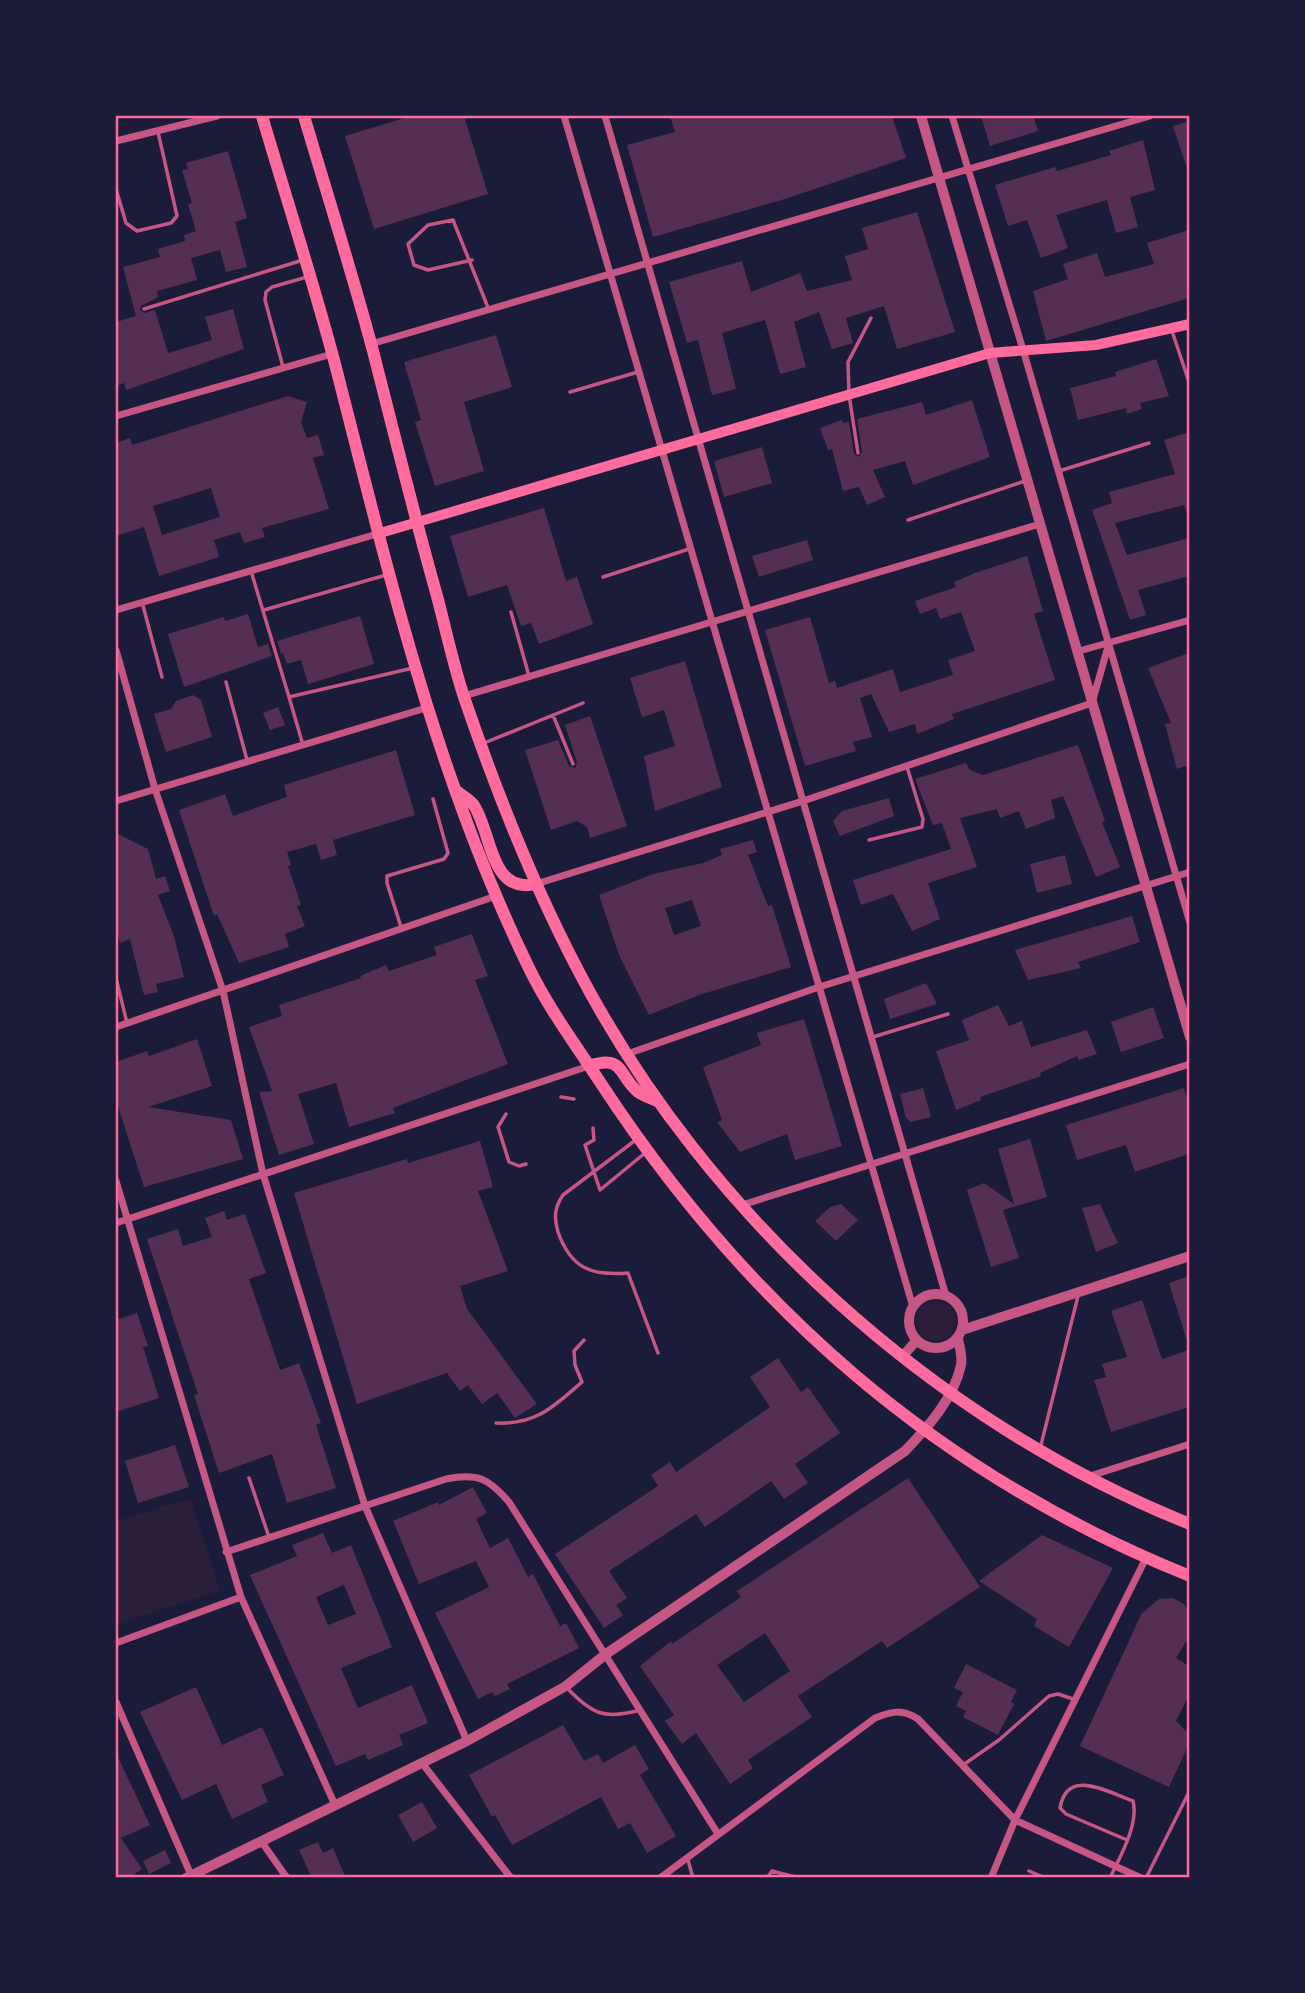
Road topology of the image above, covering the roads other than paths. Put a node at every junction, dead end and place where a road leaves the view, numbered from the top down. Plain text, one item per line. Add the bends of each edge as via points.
1 (217, 116) edge
2 (262, 116) edge
3 (304, 116) edge
4 (564, 116) edge
5 (605, 116) edge
6 (921, 116) edge
7 (952, 116) edge
8 (1150, 116) edge
9 (157, 130) junction
10 (116, 141) edge
11 (968, 169) junction
12 (938, 176) junction
13 (116, 189) edge
14 (304, 260) junction
15 (471, 260) junction
16 (648, 265) junction
17 (611, 275) junction
18 (309, 276) junction
19 (144, 309) dead end
20 (489, 310) junction
21 (872, 318) dead end
22 (1189, 324) edge
23 (1171, 329) junction
24 (371, 344) junction
25 (1024, 353) junction
26 (332, 354) junction
27 (990, 354) junction
28 (283, 368) junction
29 (639, 372) junction
30 (1189, 381) edge
31 (570, 392) dead end
32 (849, 395) junction
33 (116, 416) edge
34 (698, 439) junction
35 (1149, 443) dead end
36 (662, 450) junction
37 (858, 453) dead end
38 (1057, 471) junction
39 (1027, 480) junction
40 (908, 520) dead end
41 (416, 523) junction
42 (1040, 524) junction
43 (377, 534) junction
44 (691, 548) junction
45 (251, 571) junction
46 (389, 575) junction
47 (603, 577) dead end
48 (142, 602) junction
49 (116, 610) edge
50 (264, 610) junction
51 (512, 611) dead end
52 (748, 612) junction
53 (1189, 620) edge
54 (713, 622) junction
55 (1109, 643) junction
56 (116, 650) edge
57 (1079, 652) junction
58 (414, 668) junction
59 (529, 676) junction
60 (162, 677) dead end
61 (226, 682) dead end
62 (464, 696) junction
63 (289, 697) junction
64 (583, 703) dead end
65 (1092, 703) junction
66 (426, 708) junction
67 (553, 715) junction
68 (482, 743) junction
69 (303, 745) junction
70 (248, 762) junction
71 (573, 764) dead end
72 (906, 765) junction
73 (155, 789) junction
74 (454, 790) junction
75 (433, 799) dead end
76 (116, 801) edge
77 (803, 801) junction
78 (767, 810) junction
79 (869, 840) dead end
80 (1189, 872) edge
81 (1176, 876) junction
82 (536, 884) junction
83 (1145, 885) junction
84 (496, 896) junction
85 (1189, 923) edge
86 (402, 929) junction
87 (853, 976) junction
88 (116, 978) edge
89 (819, 987) junction
90 (223, 991) junction
91 (948, 1014) dead end
92 (127, 1023) junction
93 (116, 1027) edge
94 (1189, 1037) edge
95 (871, 1038) junction
96 (627, 1054) junction
97 (1189, 1064) edge
98 (589, 1066) junction
99 (561, 1097) dead end
100 (575, 1099) dead end
101 (659, 1102) junction
102 (506, 1114) dead end
103 (593, 1128) dead end
104 (637, 1139) junction
105 (647, 1152) junction
106 (904, 1152) junction
107 (871, 1163) junction
108 (526, 1164) dead end
109 (594, 1173) junction
110 (263, 1174) junction
111 (116, 1181) edge
112 (742, 1205) junction
113 (126, 1220) junction
114 (116, 1223) edge
115 (1189, 1256) edge
116 (1079, 1292) junction
117 (946, 1296) junction
118 (913, 1307) junction
119 (960, 1334) junction
120 (584, 1340) dead end
121 (916, 1341) junction
122 (658, 1353) dead end
123 (902, 1357) junction
124 (950, 1394) junction
125 (496, 1423) dead end
126 (924, 1431) junction
127 (1189, 1444) edge
128 (1040, 1450) junction
129 (1089, 1477) junction
130 (248, 1478) dead end
131 (365, 1506) junction
132 (1163, 1513) junction
133 (1189, 1524) edge
134 (1189, 1531) edge
135 (269, 1538) junction
136 (226, 1552) junction
137 (1146, 1558) junction
138 (1189, 1576) edge
139 (241, 1597) junction
140 (116, 1643) edge
141 (606, 1654) junction
142 (566, 1686) junction
143 (1075, 1699) junction
144 (116, 1702) edge
145 (640, 1710) junction
146 (467, 1741) junction
147 (422, 1763) junction
148 (962, 1765) junction
149 (1189, 1790) edge
150 (335, 1805) junction
151 (1015, 1821) junction
152 (718, 1835) junction
153 (1126, 1840) junction
154 (261, 1841) junction
155 (687, 1858) junction
156 (1115, 1868) junction
157 (1029, 1871) dead end
158 (189, 1876) edge
159 (287, 1878) edge
160 (511, 1878) edge
161 (660, 1878) edge
162 (693, 1878) edge
163 (767, 1878) edge
164 (799, 1878) edge
165 (991, 1878) edge
166 (1045, 1878) edge
167 (1111, 1878) edge
168 (1143, 1878) edge

1 - 9 street
2 - 14 highway
3 - 24 highway
4 - 17 street
5 - 16 street
6 - 12 street
7 - 11 street
8 - 11 street
9 - 10 street
9 - 13 lane via 177,216 171,223 137,231 126,223
11 - 12 street
11 - 25 street
12 - 16 street
12 - 27 street
14 - 18 highway
14 - 19 lane
15 - 15 lane via 428,270 414,265 408,244 428,225 453,220
15 - 20 lane
16 - 17 street
16 - 34 street
17 - 20 street
17 - 29 street
18 - 26 highway
18 - 28 lane via 272,286 266,292
20 - 24 street
21 - 32 lane via 848,362
22 - 23 main road
23 - 25 main road via 1096,345
23 - 30 lane
24 - 41 highway
25 - 27 main road
25 - 38 street
26 - 28 street
26 - 43 highway
27 - 32 main road
27 - 39 street
28 - 33 street
29 - 31 lane
29 - 36 street
32 - 34 main road
32 - 37 lane
34 - 36 main road
34 - 52 street
35 - 38 lane
36 - 41 main road
36 - 44 street
38 - 55 street
39 - 40 lane
39 - 42 street
41 - 43 main road
41 - 62 highway
42 - 52 street
42 - 57 street
43 - 45 street
43 - 46 highway
44 - 47 lane
44 - 54 street
45 - 48 street
45 - 50 lane
46 - 50 lane
46 - 58 highway
48 - 49 street
48 - 60 lane
50 - 63 lane
51 - 59 lane
52 - 54 street
52 - 77 street
53 - 55 street
54 - 59 street
54 - 78 street
55 - 57 street
55 - 65 street
55 - 81 street
56 - 73 street
57 - 65 street
58 - 63 lane
58 - 66 highway
59 - 62 street
61 - 70 lane
62 - 68 highway
63 - 69 lane
64 - 67 lane
65 - 72 street
65 - 83 street
66 - 69 street
66 - 74 highway
67 - 68 lane
67 - 71 lane
68 - 82 highway
69 - 70 street
70 - 73 street
72 - 77 street
72 - 79 lane via 922,827
73 - 76 street
73 - 90 street
74 - 82 highway via 472,804 505,877 519,886
74 - 84 highway
75 - 86 lane via 448,853 444,859 387,876
77 - 78 street
77 - 87 street
78 - 82 street
78 - 89 street
80 - 81 street
81 - 83 street
81 - 85 street
82 - 96 highway via 580,974
83 - 87 street
83 - 94 street
84 - 86 street
84 - 98 highway via 530,970
86 - 90 street
87 - 89 street
87 - 95 street
88 - 92 lane
89 - 96 street
89 - 107 street
90 - 92 street
90 - 110 street
91 - 95 lane
92 - 93 street
95 - 106 street
96 - 101 highway
97 - 106 street
98 - 101 highway via 602,1062 619,1066 638,1092
98 - 104 highway
98 - 110 street
99 - 100 lane
101 - 112 highway
102 - 108 lane via 498,1126 509,1162
103 - 109 lane via 594,1140 585,1145
104 - 105 highway
104 - 109 lane
105 - 109 lane via 600,1190
105 - 126 highway via 794,1321 854,1378
106 - 107 street
106 - 117 street
107 - 112 street
107 - 118 street
109 - 122 lane via 563,1195 556,1206 555,1221 563,1245 574,1262 587,1269 606,1275 628,1273
110 - 113 street
110 - 131 street
111 - 113 street
112 - 123 highway via 806,1273
113 - 114 street
113 - 136 street
115 - 116 street
116 - 119 street
116 - 128 lane
117 - 118 street via 927,1295
117 - 119 street via 962,1313
118 - 121 street via 909,1325
119 - 121 street via 942,1348
119 - 124 street via 962,1363
120 - 125 lane via 574,1351 582,1382 545,1414 517,1424
121 - 123 street
123 - 124 highway
124 - 126 street
124 - 128 highway
126 - 137 highway via 995,1479
126 - 141 street via 905,1451
127 - 129 street
128 - 129 highway
129 - 132 highway
130 - 135 lane
131 - 135 street
131 - 141 street via 446,1479 480,1477 493,1484
131 - 146 street
132 - 133 highway
132 - 134 highway
135 - 136 street
136 - 139 street
137 - 138 highway
137 - 143 street
139 - 140 street
139 - 150 street
141 - 142 street
141 - 145 street
142 - 145 lane via 586,1708 607,1715
142 - 146 street
143 - 148 lane via 1049,1696
143 - 151 street
144 - 158 street
145 - 152 street
146 - 147 street
147 - 150 street
147 - 160 street
148 - 151 street
148 - 152 street via 918,1719 907,1712 891,1711 875,1718
149 - 168 lane
150 - 154 street
151 - 156 street
151 - 165 street
152 - 155 street
153 - 153 lane via 1133,1801 1084,1784 1070,1785 1059,1808
153 - 156 lane
154 - 158 street
154 - 159 street
155 - 161 street
155 - 162 lane
156 - 167 lane
156 - 168 street
157 - 166 lane
163 - 164 lane via 772,1871

